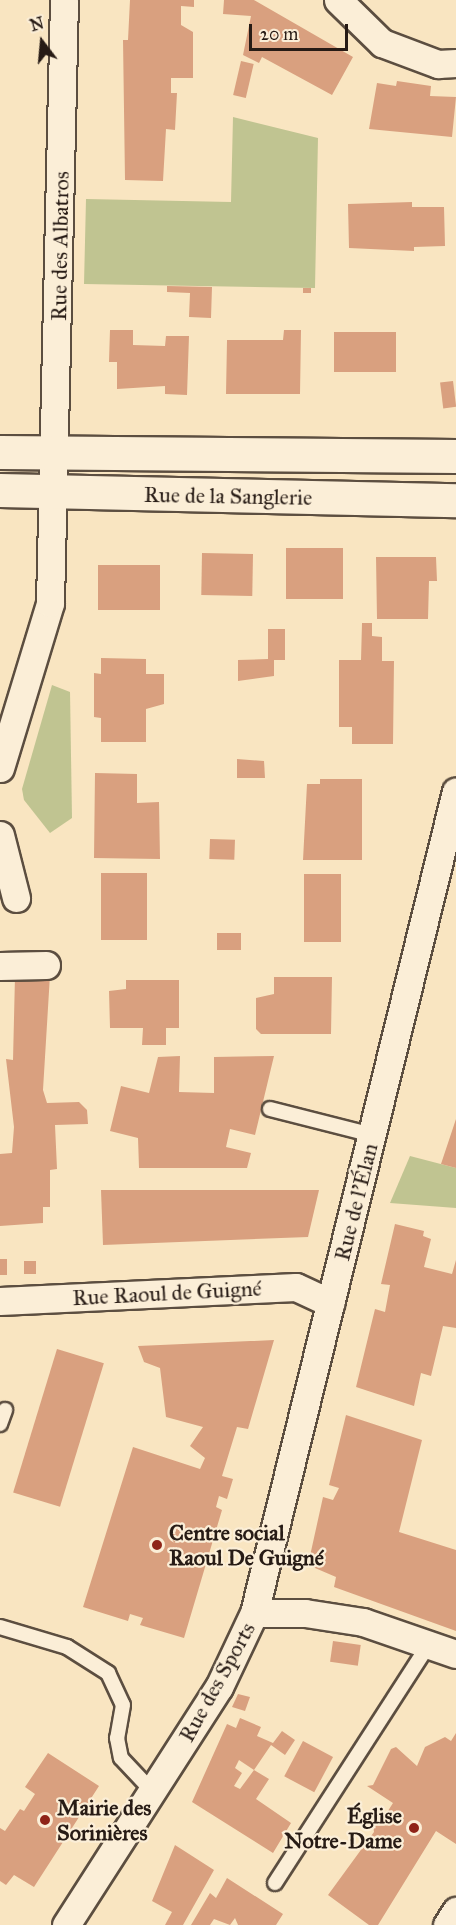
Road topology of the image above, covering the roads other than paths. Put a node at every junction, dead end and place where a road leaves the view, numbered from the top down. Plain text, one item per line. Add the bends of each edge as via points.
1 (64, 0) edge
2 (338, 0) edge
3 (456, 63) edge
4 (0, 452) edge
5 (55, 453) junction
6 (456, 456) edge
7 (0, 490) edge
8 (56, 491) junction
9 (456, 500) edge
10 (0, 768) edge
11 (456, 790) edge
12 (0, 835) edge
13 (16, 898) dead end
14 (46, 965) dead end
15 (0, 966) edge
16 (270, 1108) dead end
17 (373, 1135) junction
18 (0, 1301) edge
19 (330, 1303) junction
20 (5, 1410) dead end
21 (0, 1424) edge
22 (254, 1613) junction
23 (0, 1627) edge
24 (429, 1644) junction
25 (456, 1654) edge
26 (153, 1792) junction
27 (275, 1883) dead end
28 (456, 1911) edge
29 (66, 1925) edge
30 (447, 1925) edge

1 - 5 street, Rue des Albatros
2 - 3 street via 382,43 438,64
4 - 5 street, Rue de la Sanglerie
5 - 6 street, Rue de la Sanglerie
5 - 8 street, Rue des Albatros
7 - 8 street, Rue de la Sanglerie
8 - 9 street, Rue de la Sanglerie
8 - 10 street, Rue des Albatros via 50,603
11 - 17 street, Rue de l'Élan
12 - 13 street
14 - 15 street
16 - 17 lane
17 - 19 street, Rue de l'Élan
18 - 19 street, Rue Raoul de Guigné via 296,1287
19 - 22 street, Rue de l'Élan
20 - 21 lane
22 - 24 street, Rue des Sports via 305,1613 363,1622
22 - 26 street, Rue des Sports via 219,1687
23 - 26 lane via 67,1647 108,1673 123,1704 117,1738 121,1758
24 - 25 street, Rue des Sports
24 - 27 lane
26 - 29 street, Rue des Sports
28 - 30 street

